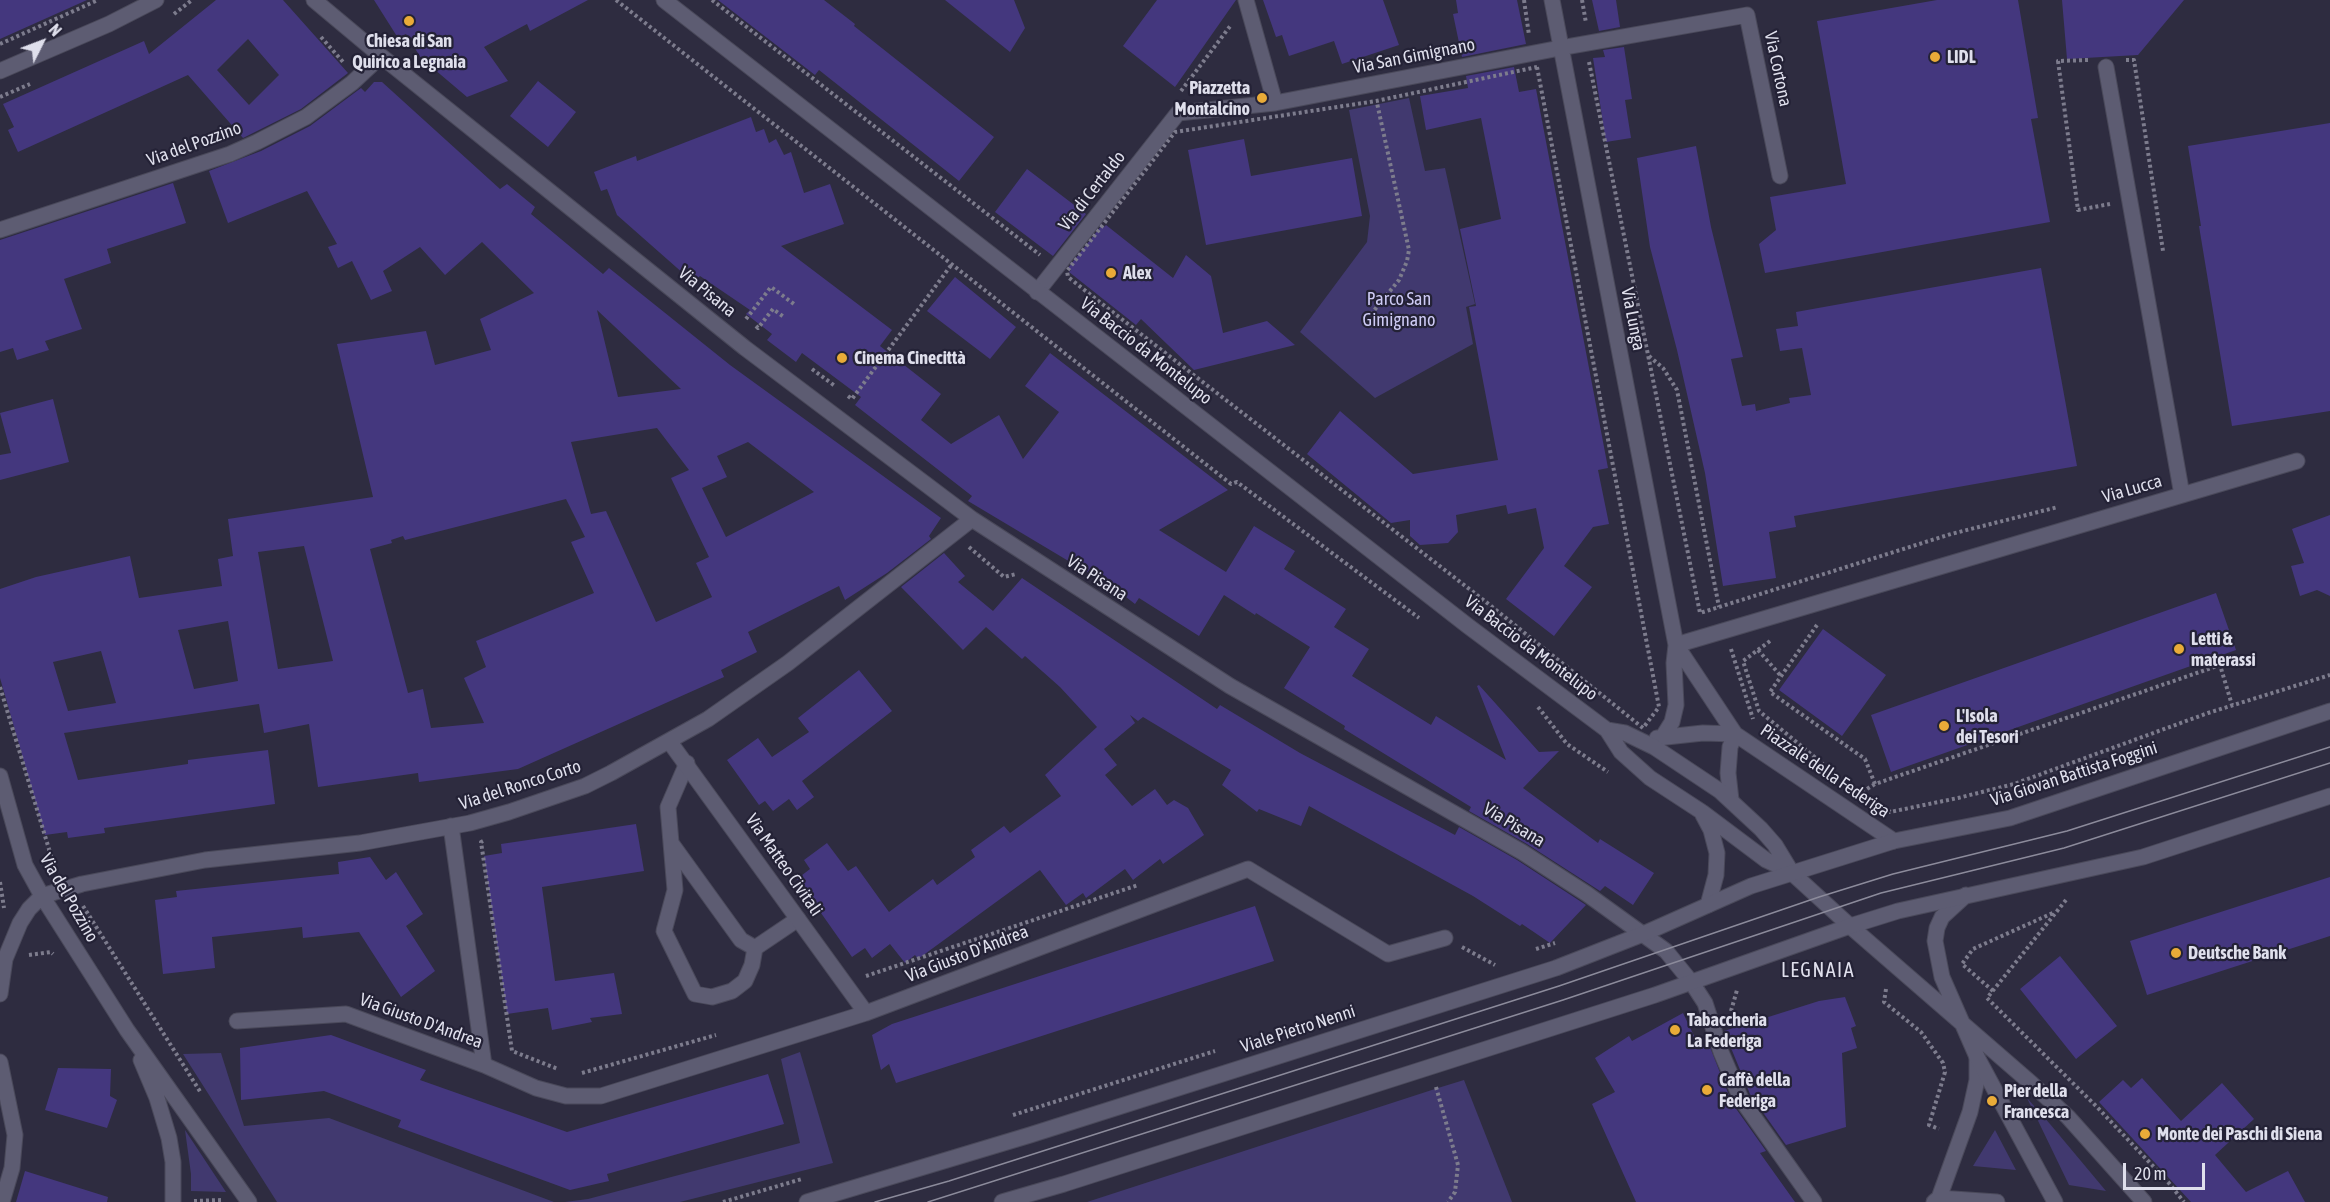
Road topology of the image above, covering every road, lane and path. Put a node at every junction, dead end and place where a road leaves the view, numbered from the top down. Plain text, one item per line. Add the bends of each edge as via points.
1 (98, 0) edge
2 (156, 0) edge
3 (192, 0) edge
4 (314, 0) edge
5 (616, 0) edge
6 (664, 0) edge
7 (712, 0) edge
8 (1246, 0) edge
9 (1524, 0) edge
10 (1552, 0) edge
11 (1582, 0) edge
12 (180, 9) dead end
13 (1586, 29) dead end
14 (0, 44) edge
15 (1529, 44) dead end
16 (1560, 48) junction
17 (1587, 56) dead end
18 (381, 57) junction
19 (2058, 61) dead end
20 (2106, 67) dead end
21 (0, 70) edge
22 (1372, 84) junction
23 (1376, 101) junction
24 (1275, 103) junction
25 (1780, 176) dead end
26 (2112, 215) dead end
27 (0, 230) edge
28 (1041, 256) dead end
29 (952, 264) junction
30 (1629, 291) dead end
31 (1037, 292) junction
32 (794, 304) dead end
33 (784, 317) dead end
34 (746, 319) dead end
35 (1367, 319) dead end
36 (763, 322) dead end
37 (750, 329) dead end
38 (759, 336) dead end
39 (1649, 356) junction
40 (821, 367) dead end
41 (817, 372) junction
42 (808, 374) dead end
43 (2296, 461) dead end
44 (2182, 495) junction
45 (2066, 505) dead end
46 (972, 519) junction
47 (1718, 607) junction
48 (1721, 615) dead end
49 (1426, 623) dead end
50 (1818, 625) dead end
51 (1676, 645) junction
52 (1758, 649) dead end
53 (1732, 653) dead end
54 (1743, 661) dead end
55 (2330, 675) edge
56 (1781, 676) junction
57 (0, 687) edge
58 (1536, 704) dead end
59 (2232, 706) junction
60 (2330, 711) edge
61 (1757, 724) dead end
62 (1607, 730) junction
63 (1735, 734) junction
64 (1637, 738) junction
65 (1662, 738) junction
66 (669, 741) junction
67 (687, 763) junction
68 (1824, 766) dead end
69 (0, 776) edge
70 (1616, 778) dead end
71 (1875, 784) junction
72 (1852, 786) dead end
73 (1862, 792) junction
74 (2330, 796) edge
75 (1871, 798) dead end
76 (1731, 800) junction
77 (1881, 805) dead end
78 (1702, 812) junction
79 (451, 826) junction
80 (491, 839) dead end
81 (1894, 841) junction
82 (671, 843) junction
83 (62, 872) dead end
84 (1791, 872) junction
85 (0, 882) edge
86 (1144, 883) dead end
87 (1966, 895) junction
88 (42, 896) junction
89 (2066, 900) dead end
90 (82, 904) dead end
91 (1708, 905) junction
92 (2055, 911) junction
93 (2, 919) dead end
94 (798, 919) junction
95 (1850, 926) junction
96 (1643, 934) junction
97 (1445, 938) joint
98 (1561, 941) dead end
99 (755, 948) junction
100 (1527, 952) dead end
101 (5, 959) junction
102 (1505, 960) dead end
103 (57, 961) dead end
104 (1493, 964) junction
105 (1483, 967) dead end
106 (863, 978) dead end
107 (1520, 978) junction
108 (1692, 982) junction
109 (1886, 989) dead end
110 (1993, 991) junction
111 (0, 994) edge
112 (866, 1013) junction
113 (237, 1021) dead end
114 (1960, 1022) junction
115 (127, 1030) junction
116 (720, 1034) dead end
117 (1218, 1050) dead end
118 (1977, 1058) junction
119 (0, 1062) edge
120 (484, 1065) junction
121 (1430, 1066) junction
122 (562, 1071) dead end
123 (572, 1075) dead end
124 (204, 1098) dead end
125 (1010, 1116) dead end
126 (1939, 1129) dead end
127 (811, 1176) dead end
128 (231, 1200) dead end
129 (1937, 1200) edge
130 (190, 1201) edge
131 (2, 1202) edge
132 (173, 1202) edge
133 (249, 1202) edge
134 (723, 1202) edge
135 (807, 1202) edge
136 (1002, 1202) edge
137 (1448, 1202) edge
138 (1814, 1202) edge
139 (1997, 1202) edge
140 (2055, 1202) edge
141 (2144, 1202) edge
142 (2184, 1202) edge

1 - 14 path
2 - 21 street
3 - 12 path
4 - 18 street, Via Pisana
5 - 29 path
6 - 31 street, Via Baccio da Montelupo
7 - 28 path
8 - 24 street
9 - 15 path
10 - 16 street, Via Lunga
11 - 13 path
16 - 22 street, Via San Gimignano
16 - 25 street, Via Cortona via 1747,15
16 - 51 street, Via Lunga
17 - 39 path
18 - 27 street, Via del Pozzino via 321,107 257,142
18 - 46 street, Via Pisana via 745,348
19 - 26 path via 2078,210 2110,203
20 - 44 street, Via Lucca
22 - 23 path
22 - 24 street, Via San Gimignano
23 - 23 path via 1175,132 1067,271 1068,277 1643,728 1659,707 1537,67
23 - 35 path via 1409,250 1399,280
24 - 31 street, Via di Certaldo via 1178,113
29 - 41 path via 852,399
29 - 49 path via 1231,484 1237,482
30 - 39 path via 1641,350
31 - 62 street, Via Baccio da Montelupo
32 - 34 path via 771,287
33 - 36 path via 773,309
37 - 38 path
39 - 47 path via 1663,368 1677,390
39 - 47 path via 1700,613
40 - 41 path
41 - 42 path via 812,369
43 - 44 street
44 - 51 street, Via Lucca
45 - 47 path via 1951,534
46 - 66 street, Via del Ronco Corto via 788,663
46 - 96 street, Via Pisana via 1230,686 1505,841
47 - 48 path
50 - 56 path
51 - 63 street, Via Lunga
51 - 65 street, Via Lunga via 1676,705
52 - 56 path
53 - 61 path
54 - 68 path via 1758,711
55 - 59 path
56 - 71 path via 1770,692 1865,759
57 - 83 path via 56,872
58 - 70 path via 1567,744
59 - 71 path via 2220,665
59 - 77 path via 1996,789 1890,812
60 - 81 street, Via Giovan Battista Foggini via 2010,818
62 - 64 street, Via Baccio da Montelupo
62 - 78 street, Via Baccio da Montelupo via 1611,740 1642,772
63 - 65 street, Piazzale della Federiga
63 - 76 street, Piazzale della Federiga via 1728,773
63 - 81 street, Piazzale della Federiga
64 - 65 street, Piazzale della Federiga
64 - 76 street, Via Baccio da Montelupo
66 - 67 street, Via Matteo Civitali
66 - 79 street, Via del Ronco Corto via 585,786 509,812
67 - 82 street via 668,807
67 - 94 street, Via Matteo Civitali
69 - 88 street, Via del Pozzino via 25,865
71 - 73 path
72 - 73 path
73 - 75 path
74 - 87 street via 2143,856
76 - 84 street, Via Baccio da Montelupo via 1775,845
78 - 84 street, Via Baccio da Montelupo via 1766,860
78 - 91 street via 1717,853
79 - 88 street, Via del Ronco Corto via 360,843 205,860 82,884
79 - 120 street, Via Giusto D'Andrea
80 - 122 path via 481,842 512,1051
81 - 84 street, Via Giovan Battista Foggini
82 - 99 street via 741,940
82 - 99 street via 675,890 664,931 695,994 712,997 732,991 745,981
84 - 91 street, Viale Pietro Nenni
84 - 95 street, Via Baccio da Montelupo
85 - 93 path via 5,909
86 - 106 path
87 - 95 street
87 - 114 street via 1942,917 1935,938 1941,977
88 - 101 street via 20,923
88 - 115 street, Via del Pozzino
89 - 92 path
90 - 124 path
91 - 96 street, Viale Pietro Nenni
92 - 110 path
92 - 110 path via 1973,949 1962,964
94 - 99 street
94 - 112 street, Via Matteo Civitali
95 - 108 street
95 - 114 street, Via Baccio da Montelupo
96 - 107 street, Viale Pietro Nenni
96 - 108 street, Via Pisana via 1665,951
97 - 104 path
97 - 112 street, Via Giusto D'Andrea via 1388,954 1248,869
98 - 100 path
101 - 103 path via 51,952
101 - 111 street
102 - 104 path
104 - 105 path
104 - 107 path
107 - 135 street, Viale Pietro Nenni
108 - 121 street
108 - 138 street, Via Pisana via 1705,1003 1741,1099
109 - 126 path via 1884,1002 1921,1032 1943,1063 1945,1072 1929,1125
110 - 142 path via 1987,998 2097,1107
112 - 120 street, Via Giusto D'Andrea via 601,1096 566,1096 536,1088
113 - 120 street, Via Giusto D'Andrea via 346,1014
114 - 118 street
114 - 141 street, Via Baccio da Montelupo via 2068,1118
115 - 132 street, Via del Pozzino via 166,1126 172,1151
115 - 133 street, Via del Pozzino
116 - 123 path
117 - 125 path
118 - 129 street via 1970,1112
118 - 140 street
119 - 131 street via 15,1135 12,1168
121 - 136 street
121 - 137 path via 1458,1165 1455,1192
127 - 134 path
128 - 130 path
129 - 139 street

